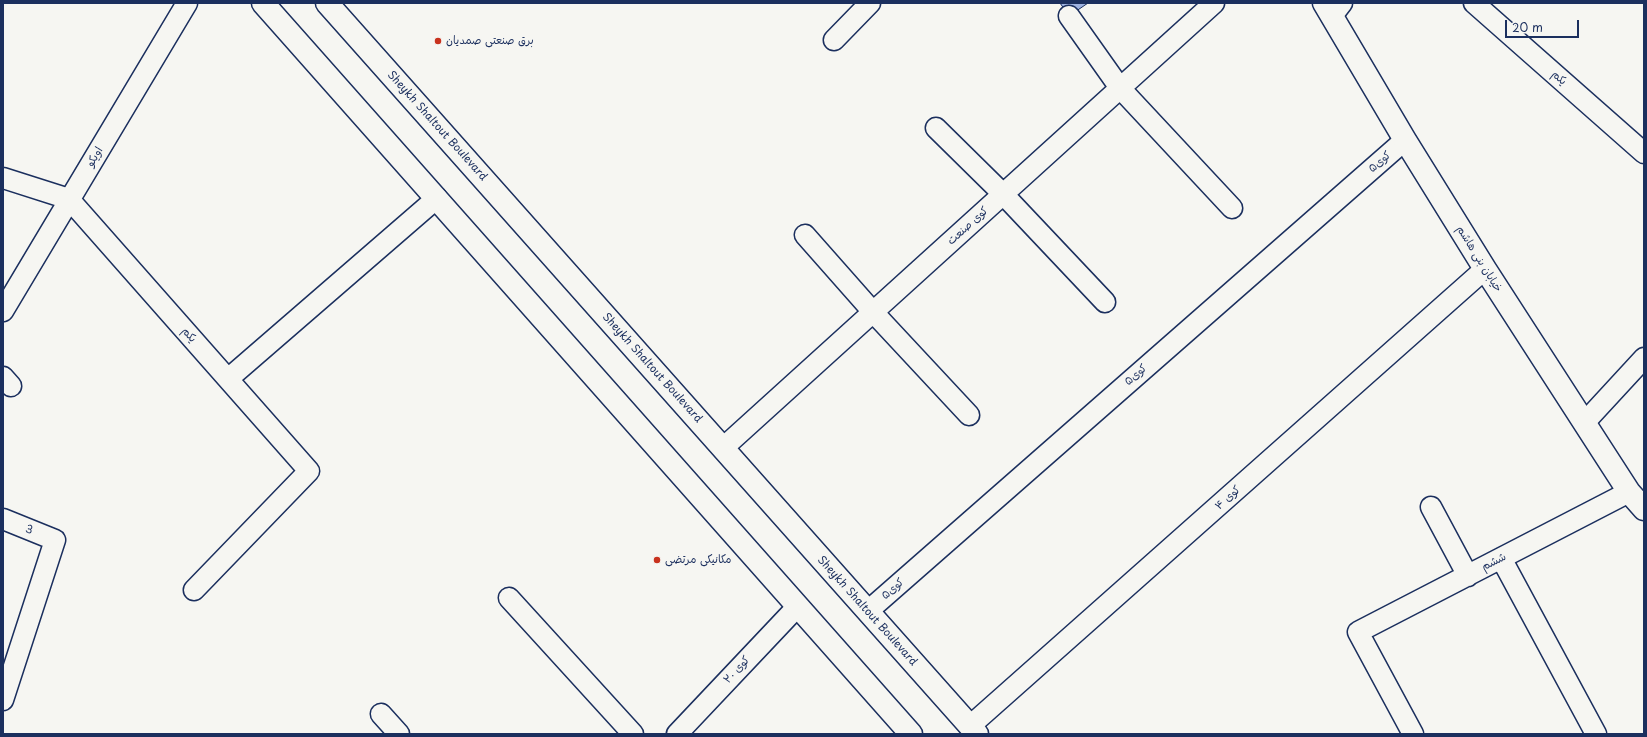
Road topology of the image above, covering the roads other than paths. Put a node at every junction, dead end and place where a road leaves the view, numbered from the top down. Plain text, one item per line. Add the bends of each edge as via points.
1 (187, 3) edge
2 (264, 3) edge
3 (327, 3) edge
4 (870, 3) edge
5 (1214, 3) edge
6 (1474, 3) edge
7 (1333, 7) edge
8 (1069, 16) dead end
9 (834, 40) dead end
10 (1120, 88) junction
11 (936, 128) dead end
12 (1405, 140) junction
13 (1644, 153) edge
14 (3, 178) edge
15 (1003, 194) junction
16 (437, 198) junction
17 (69, 199) junction
18 (1232, 208) dead end
19 (806, 235) dead end
20 (1485, 270) junction
21 (1105, 302) dead end
22 (3, 311) edge
23 (873, 312) junction
24 (1644, 358) edge
25 (228, 379) junction
26 (969, 415) dead end
27 (1585, 422) junction
28 (723, 448) junction
29 (1629, 492) junction
30 (1431, 507) dead end
31 (1644, 510) edge
32 (3, 519) edge
33 (1502, 558) junction
34 (1468, 576) junction
35 (194, 590) dead end
36 (509, 598) dead end
37 (798, 606) junction
38 (868, 611) junction
39 (3, 700) edge
40 (381, 714) dead end
41 (973, 730) edge
42 (399, 734) edge
43 (633, 734) edge
44 (677, 734) edge
45 (911, 734) edge
46 (1414, 734) edge
47 (1596, 734) edge

1 - 17 street, اویکو
2 - 16 main road
3 - 28 main road, Sheykh Shaltout Boulevard
4 - 9 street
5 - 10 street, کوی صنعت
6 - 13 street, یکم
7 - 12 main road, خیابان بنی هاشم
8 - 10 street
10 - 15 street, کوی صنعت
10 - 18 street
11 - 15 street
12 - 20 main road, خیابان بنی هاشم
12 - 38 street, کوی۵
14 - 17 street
15 - 21 street
15 - 23 street, کوی صنعت
16 - 25 street
16 - 37 main road
17 - 22 street, اویکو
17 - 25 street, یکم
19 - 23 street
20 - 27 main road, خیابان بنی هاشم
20 - 41 street, کوی ۴
23 - 26 street
23 - 28 street, کوی صنعت
24 - 27 street
25 - 35 street, یکم via 310,471
27 - 29 main road, خیابان بنی هاشم
28 - 38 main road, Sheykh Shaltout Boulevard
29 - 31 main road, خیابان بنی هاشم
29 - 33 street, ششم
30 - 34 street
32 - 39 street, 3 via 55,540
33 - 34 street, ششم
33 - 47 street
34 - 46 street, ششم via 1358,632
36 - 43 street
37 - 44 street, کوی ۲۰
37 - 45 main road
38 - 41 main road, Sheykh Shaltout Boulevard
40 - 42 street

